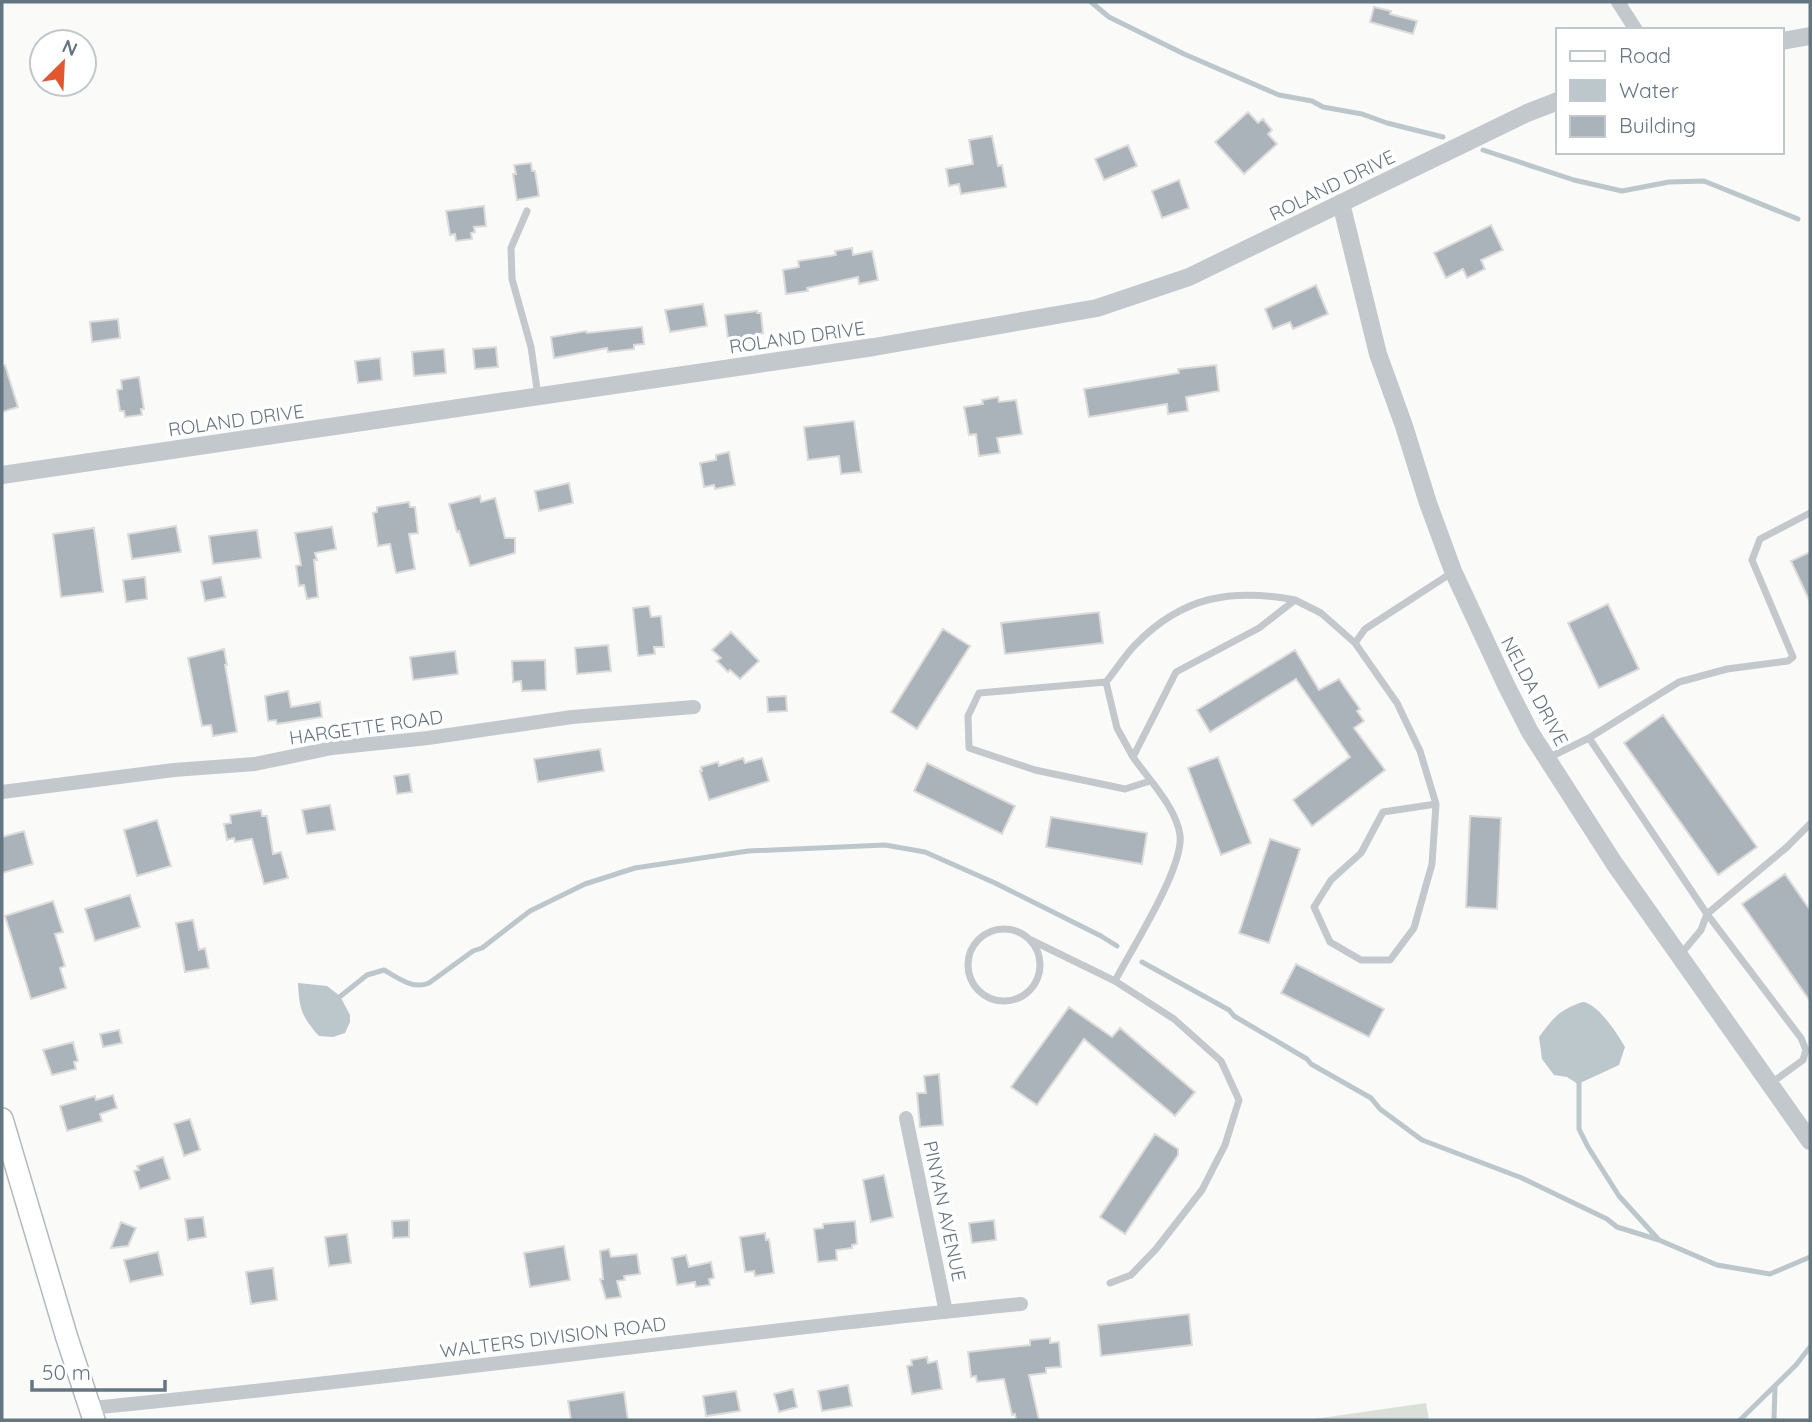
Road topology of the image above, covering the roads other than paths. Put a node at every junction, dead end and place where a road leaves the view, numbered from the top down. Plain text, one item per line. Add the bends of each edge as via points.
1 (1618, 2) edge
2 (1635, 28) edge
3 (1810, 36) edge
4 (1784, 41) edge
5 (1556, 102) edge
6 (1341, 203) junction
7 (527, 211) dead end
8 (538, 397) junction
9 (2, 475) edge
10 (1810, 513) edge
11 (1453, 571) junction
12 (1295, 600) junction
13 (1355, 643) junction
14 (1106, 682) junction
15 (694, 706) dead end
16 (1588, 738) junction
17 (1133, 757) junction
18 (1546, 759) junction
19 (1150, 781) junction
20 (2, 792) edge
21 (1436, 804) junction
22 (1810, 824) edge
23 (1707, 914) junction
24 (1030, 939) junction
25 (1679, 956) junction
26 (1115, 981) junction
27 (1770, 1084) junction
28 (906, 1118) dead end
29 (2, 1119) edge
30 (1810, 1141) edge
31 (1110, 1283) dead end
32 (1021, 1304) dead end
33 (946, 1312) junction
34 (92, 1414) edge

1 - 2 street
3 - 4 street
5 - 6 street, ROLAND DRIVE
6 - 8 street, ROLAND DRIVE via 1189,277 1097,308
6 - 11 street, NELDA DRIVE via 1378,354
7 - 8 lane via 511,248 512,279 531,347
8 - 9 street, ROLAND DRIVE
10 - 16 lane via 1760,539 1752,560 1793,657 1679,682
11 - 13 lane via 1365,629
11 - 18 street, NELDA DRIVE
12 - 13 lane via 1321,613
12 - 14 lane via 1241,594 1210,598 1171,615 1136,644
12 - 17 lane via 1259,628 1176,672
13 - 21 lane via 1397,703 1420,751
14 - 17 lane via 1117,728
14 - 19 lane via 979,693 968,716 969,748 1035,770 1125,789
15 - 20 street, HARGETTE ROAD via 572,717 332,748 255,764
16 - 18 lane
16 - 23 lane
17 - 19 lane
18 - 25 street, NELDA DRIVE
19 - 26 lane via 1171,811 1180,836 1175,867
21 - 21 lane via 1432,864 1414,928 1390,960 1361,960 1330,942 1314,907 1331,880 1361,853 1383,812
22 - 23 lane
23 - 25 lane via 1701,930
23 - 27 lane via 1806,1050 1802,1060
24 - 24 lane via 1021,932 998,929 978,939 971,948 968,971 979,991 990,998 1014,1000 1034,986 1041,962
24 - 26 lane
25 - 27 street, NELDA DRIVE
26 - 31 lane via 1174,1019 1222,1060 1239,1100 1225,1145 1202,1190 1131,1275
27 - 30 street, NELDA DRIVE
28 - 33 street, PINYAN AVENUE
29 - 34 main road
32 - 33 street, WALTERS DIVISION ROAD
33 - 34 street, WALTERS DIVISION ROAD

